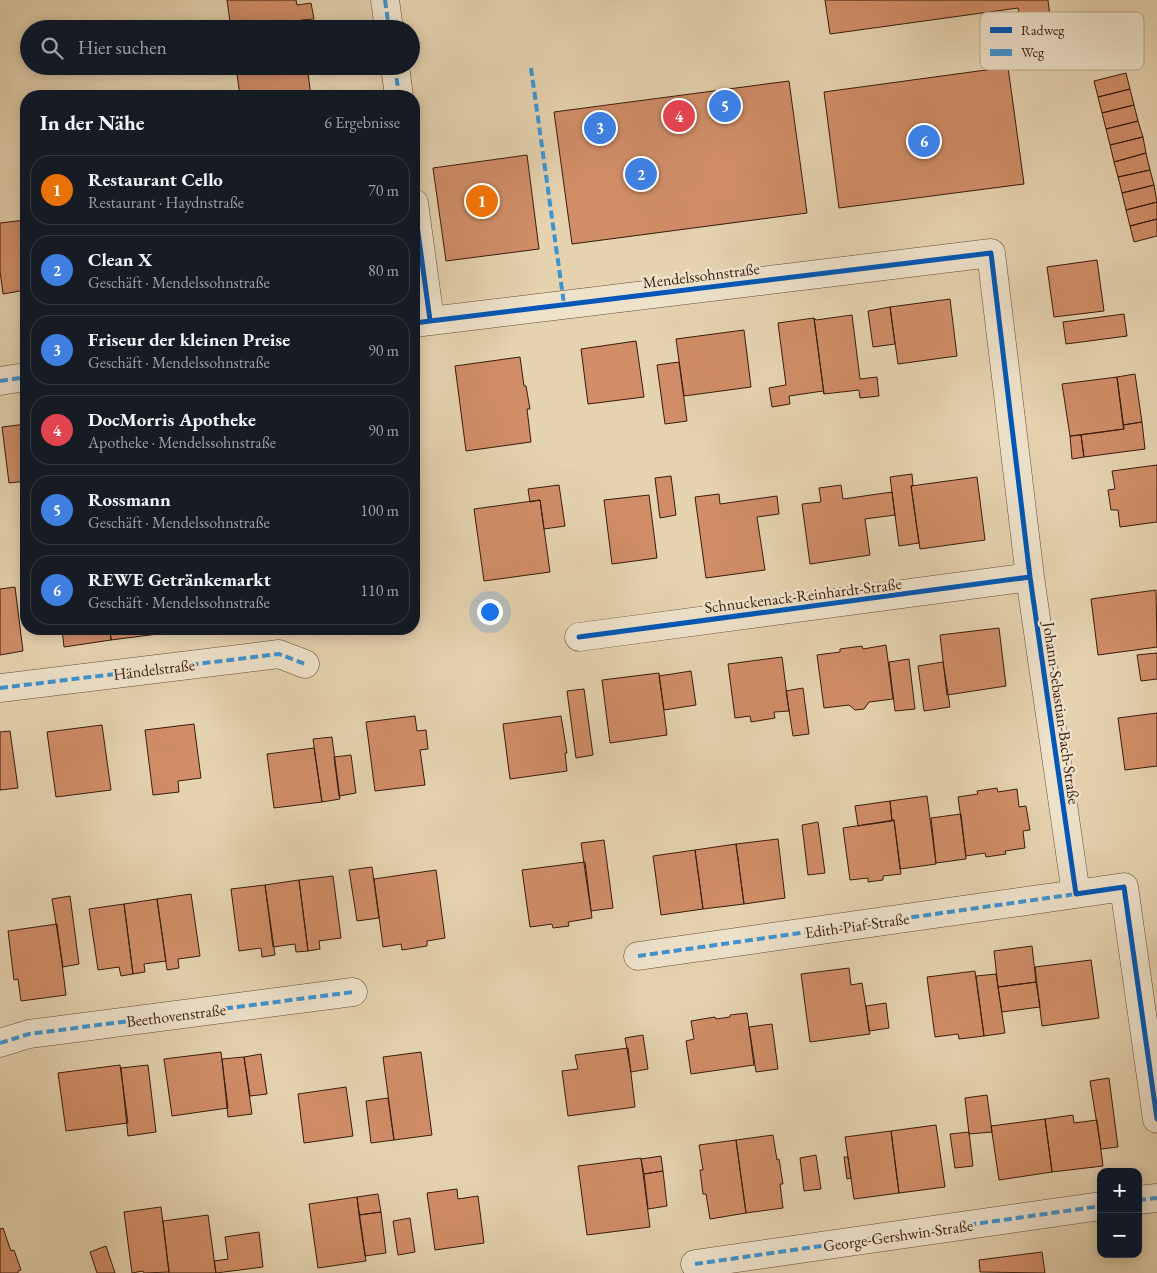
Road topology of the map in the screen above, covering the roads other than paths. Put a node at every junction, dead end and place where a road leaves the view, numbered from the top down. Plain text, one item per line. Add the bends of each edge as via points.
1 (385, 0) edge
2 (388, 20) edge
3 (396, 75) edge
4 (398, 90) edge
5 (991, 253) joint
6 (420, 292) edge
7 (422, 321) edge
8 (20, 378) edge
9 (0, 381) edge
10 (1030, 577) junction
11 (579, 636) dead end
12 (305, 664) dead end
13 (0, 688) edge
14 (1076, 894) junction
15 (638, 956) dead end
16 (353, 992) dead end
17 (0, 1043) edge
18 (1157, 1120) edge
19 (1157, 1198) edge
20 (1142, 1200) edge
21 (1097, 1207) edge
22 (695, 1264) dead end

1 - 2 street
3 - 4 street
5 - 7 street, Mendelssohnstraße
5 - 10 street, Johann-Sebastian-Bach-Straße
6 - 7 street
8 - 9 street
10 - 11 street, Schnuckenack-Reinhardt-Straße
10 - 14 street, Johann-Sebastian-Bach-Straße
12 - 13 street, Händelstraße via 279,654
14 - 15 street, Edith-Piaf-Straße
14 - 18 street via 1124,887
16 - 17 street, Beethovenstraße via 30,1034
19 - 20 street
21 - 22 street, George-Gershwin-Straße

